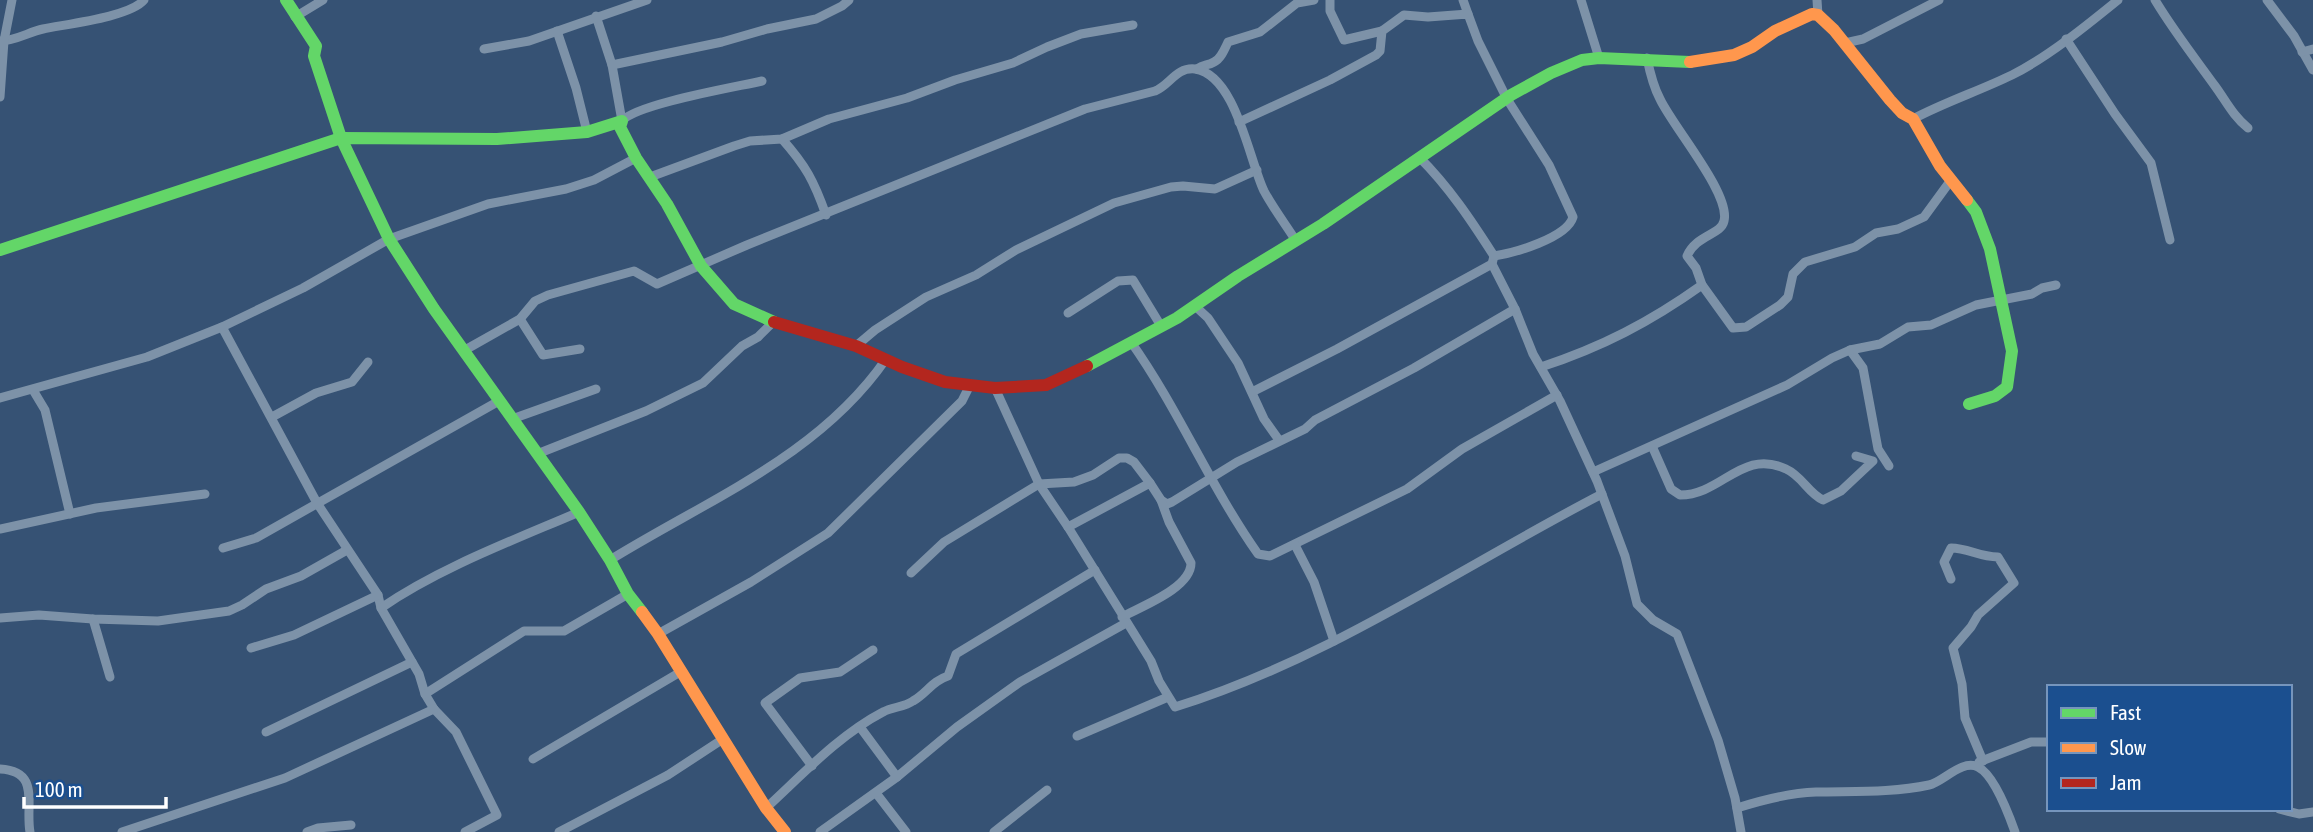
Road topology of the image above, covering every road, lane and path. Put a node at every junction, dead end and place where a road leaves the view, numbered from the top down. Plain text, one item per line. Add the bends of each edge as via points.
1 (12, 0) edge
2 (144, 0) edge
3 (286, 0) edge
4 (323, 0) edge
5 (849, 0) edge
6 (1314, 0) edge
7 (1330, 0) edge
8 (1463, 0) edge
9 (1581, 0) edge
10 (1817, 0) edge
11 (1939, 0) edge
12 (2118, 0) edge
13 (2154, 0) edge
14 (2267, 0) edge
15 (643, 1) edge
16 (1468, 14) junction
17 (1818, 15) junction
18 (596, 16) junction
19 (295, 17) junction
20 (1133, 25) dead end
21 (1382, 31) junction
22 (557, 32) junction
23 (2066, 39) junction
24 (2, 41) edge
25 (1845, 43) junction
26 (484, 49) dead end
27 (2313, 49) edge
28 (2302, 52) junction
29 (1599, 58) junction
30 (1647, 58) junction
31 (612, 65) junction
32 (1197, 69) junction
33 (2313, 71) edge
34 (762, 81) dead end
35 (0, 97) edge
36 (1507, 99) junction
37 (1913, 120) junction
38 (622, 121) junction
39 (1239, 122) junction
40 (2248, 128) dead end
41 (587, 132) junction
42 (341, 138) junction
43 (782, 139) junction
44 (1419, 157) junction
45 (636, 158) junction
46 (1257, 170) junction
47 (650, 177) junction
48 (1951, 180) junction
49 (826, 215) junction
50 (389, 239) junction
51 (2170, 240) dead end
52 (1296, 241) junction
53 (0, 250) edge
54 (1493, 260) junction
55 (701, 266) junction
56 (1702, 285) junction
57 (2056, 285) dead end
58 (2000, 301) junction
59 (1195, 306) junction
60 (1515, 309) junction
61 (1068, 313) dead end
62 (520, 319) junction
63 (772, 321) junction
64 (1161, 326) junction
65 (222, 327) junction
66 (1132, 342) junction
67 (856, 346) junction
68 (465, 349) junction
69 (580, 349) dead end
70 (1850, 350) junction
71 (886, 359) junction
72 (368, 362) dead end
73 (1541, 367) junction
74 (970, 385) junction
75 (995, 388) junction
76 (596, 389) dead end
77 (33, 390) junction
78 (1252, 392) junction
79 (1557, 395) junction
80 (0, 398) edge
81 (499, 401) junction
82 (1969, 404) dead end
83 (272, 417) junction
84 (512, 419) junction
85 (1279, 440) junction
86 (1652, 446) junction
87 (537, 454) junction
88 (1856, 456) dead end
89 (1889, 466) dead end
90 (1593, 472) junction
91 (1210, 479) junction
92 (1150, 483) junction
93 (1039, 484) junction
94 (205, 494) dead end
95 (1602, 494) junction
96 (1161, 500) junction
97 (317, 503) junction
98 (579, 512) junction
99 (70, 514) junction
100 (1068, 527) junction
101 (0, 529) edge
102 (1295, 545) junction
103 (223, 548) dead end
104 (347, 550) junction
105 (610, 560) junction
106 (1095, 570) junction
107 (911, 573) dead end
108 (1951, 579) dead end
109 (628, 594) junction
110 (378, 595) junction
111 (381, 608) junction
112 (0, 618) edge
113 (93, 619) junction
114 (1124, 620) junction
115 (658, 634) junction
116 (1334, 641) junction
117 (251, 648) dead end
118 (873, 650) dead end
119 (412, 662) junction
120 (682, 671) junction
121 (110, 677) dead end
122 (425, 694) junction
123 (1168, 697) junction
124 (434, 709) junction
125 (860, 727) junction
126 (266, 732) dead end
127 (1077, 736) dead end
128 (723, 739) junction
129 (2047, 742) edge
130 (533, 759) dead end
131 (1983, 761) junction
132 (1971, 765) junction
133 (812, 766) junction
134 (0, 769) edge
135 (897, 777) junction
136 (1047, 790) dead end
137 (876, 793) junction
138 (766, 808) junction
139 (1737, 808) junction
140 (2287, 811) edge
141 (2313, 812) edge
142 (351, 825) dead end
143 (779, 830) edge
144 (30, 832) edge
145 (122, 832) edge
146 (307, 832) edge
147 (465, 832) edge
148 (559, 832) edge
149 (820, 832) edge
150 (906, 832) edge
151 (995, 832) edge
152 (1741, 832) edge
153 (2015, 832) edge

1 - 24 street
2 - 24 street via 139,7
3 - 19 street
4 - 19 street
5 - 31 street via 816,19
6 - 32 street via 1297,3 1261,32 1228,42 1214,62
7 - 21 street via 1330,11 1344,40
8 - 16 street
9 - 29 street
10 - 17 street
11 - 25 street via 1863,39
12 - 23 street
13 - 40 street via 2234,117
14 - 28 street
15 - 18 street
16 - 21 street via 1404,15
16 - 36 street
17 - 25 street
17 - 30 street via 1798,19 1734,55 1690,62
18 - 22 street
18 - 31 street
19 - 42 street via 316,46 314,56
20 - 43 street via 1081,34 1013,63 829,119
21 - 39 street via 1380,51 1372,58
22 - 26 street
22 - 41 street
23 - 37 street via 2013,74
23 - 51 street via 2151,163
24 - 35 street
25 - 37 street via 1890,100
27 - 28 street
28 - 33 street
29 - 30 street
29 - 36 street via 1551,73
30 - 56 street via 1660,100 1725,207 1724,224 1698,240 1687,256
31 - 38 street
32 - 39 street via 1227,94
32 - 49 street via 1177,73 1154,91 1085,109
34 - 38 street via 631,113
36 - 44 street
36 - 54 street via 1549,165 1573,217 1567,227 1533,246
37 - 48 street
38 - 41 street
38 - 45 street
39 - 46 street
41 - 42 street via 497,139
42 - 50 street
42 - 53 street
43 - 47 street via 750,141
43 - 49 street via 803,162
44 - 52 street
44 - 54 street via 1456,198
45 - 47 street
45 - 50 street via 594,180 488,204
46 - 52 street via 1264,191
46 - 67 street via 1215,189 1171,187 1114,203 926,297
47 - 55 street
48 - 56 street via 1924,217 1876,233 1855,247 1805,262 1793,274 1788,297 1746,327 1732,328
48 - 58 street via 1976,212 1990,249
49 - 55 street
50 - 65 street
50 - 68 street
52 - 59 street
54 - 60 street
54 - 78 street
55 - 62 street via 657,284 634,271 548,295 535,300
55 - 63 street via 734,304
56 - 73 street via 1639,327 1580,355
57 - 58 street
58 - 70 street via 1931,326 1908,327 1880,344
58 - 82 street via 2012,351 2007,387
59 - 64 street
59 - 78 street via 1218,332
60 - 73 street
60 - 85 street
61 - 64 street via 1118,281 1133,280
62 - 68 street
62 - 69 street via 543,355
63 - 67 street
63 - 87 street via 703,383
64 - 66 street
65 - 77 street via 147,358
65 - 83 street
66 - 75 street via 1046,385
66 - 91 street via 1178,415
67 - 71 street
68 - 81 street
70 - 86 street via 1787,385
70 - 89 street via 1863,368 1878,449
71 - 74 street via 945,382
71 - 105 street via 846,408 782,460
72 - 83 street via 352,382 316,393
73 - 79 street
74 - 75 street
74 - 115 street via 962,401 828,533
75 - 93 street
76 - 84 street
77 - 80 street
77 - 99 street via 45,410
78 - 85 street
79 - 90 street
79 - 102 street via 1462,449 1407,489
81 - 84 street
81 - 97 street
83 - 97 street
84 - 87 street
85 - 91 street
86 - 88 street via 1671,489 1680,495 1720,482 1747,465 1765,463 1786,468 1823,500 1841,491 1873,461
86 - 90 street
87 - 98 street
90 - 95 street
91 - 96 street via 1172,502
91 - 102 street via 1258,554 1269,556
92 - 93 street via 1134,462 1119,458 1074,482
92 - 96 street
92 - 100 street
93 - 100 street
93 - 107 street via 943,542
94 - 99 street
95 - 116 street
95 - 139 street via 1637,604 1677,634 1718,740
96 - 114 street via 1191,571 1180,585
97 - 103 street via 256,538
97 - 104 street
98 - 105 street
98 - 111 street via 414,588
99 - 101 street
100 - 106 street
102 - 116 street via 1314,582
104 - 110 street
104 - 113 street via 229,611 158,621
105 - 109 street
106 - 114 street
106 - 125 street via 956,654 948,676 936,680 913,701 884,711
108 - 131 street via 1944,562 1951,548 1962,548 1982,557 1997,557 2014,583 1978,615 1953,648 1965,719
109 - 115 street
109 - 122 street via 564,631 524,631
110 - 111 street
110 - 117 street via 294,635
111 - 119 street
112 - 113 street
113 - 121 street
114 - 123 street
114 - 135 street via 1020,682
115 - 120 street
116 - 123 street via 1202,699 1175,707
118 - 133 street via 840,672 800,678 765,704
119 - 122 street
119 - 126 street
120 - 128 street
120 - 130 street
122 - 124 street
123 - 127 street
124 - 145 street via 285,778
124 - 147 street via 456,732 497,815
125 - 133 street
125 - 135 street
128 - 138 street
128 - 148 street via 668,775
129 - 131 street via 2031,742
131 - 132 street
132 - 139 street via 1933,784 1813,792
132 - 153 street via 1987,776
133 - 138 street
134 - 144 street via 19,774 27,782
135 - 137 street
136 - 151 street
137 - 149 street
137 - 150 street
138 - 143 street
139 - 152 street
140 - 141 street
142 - 146 street

